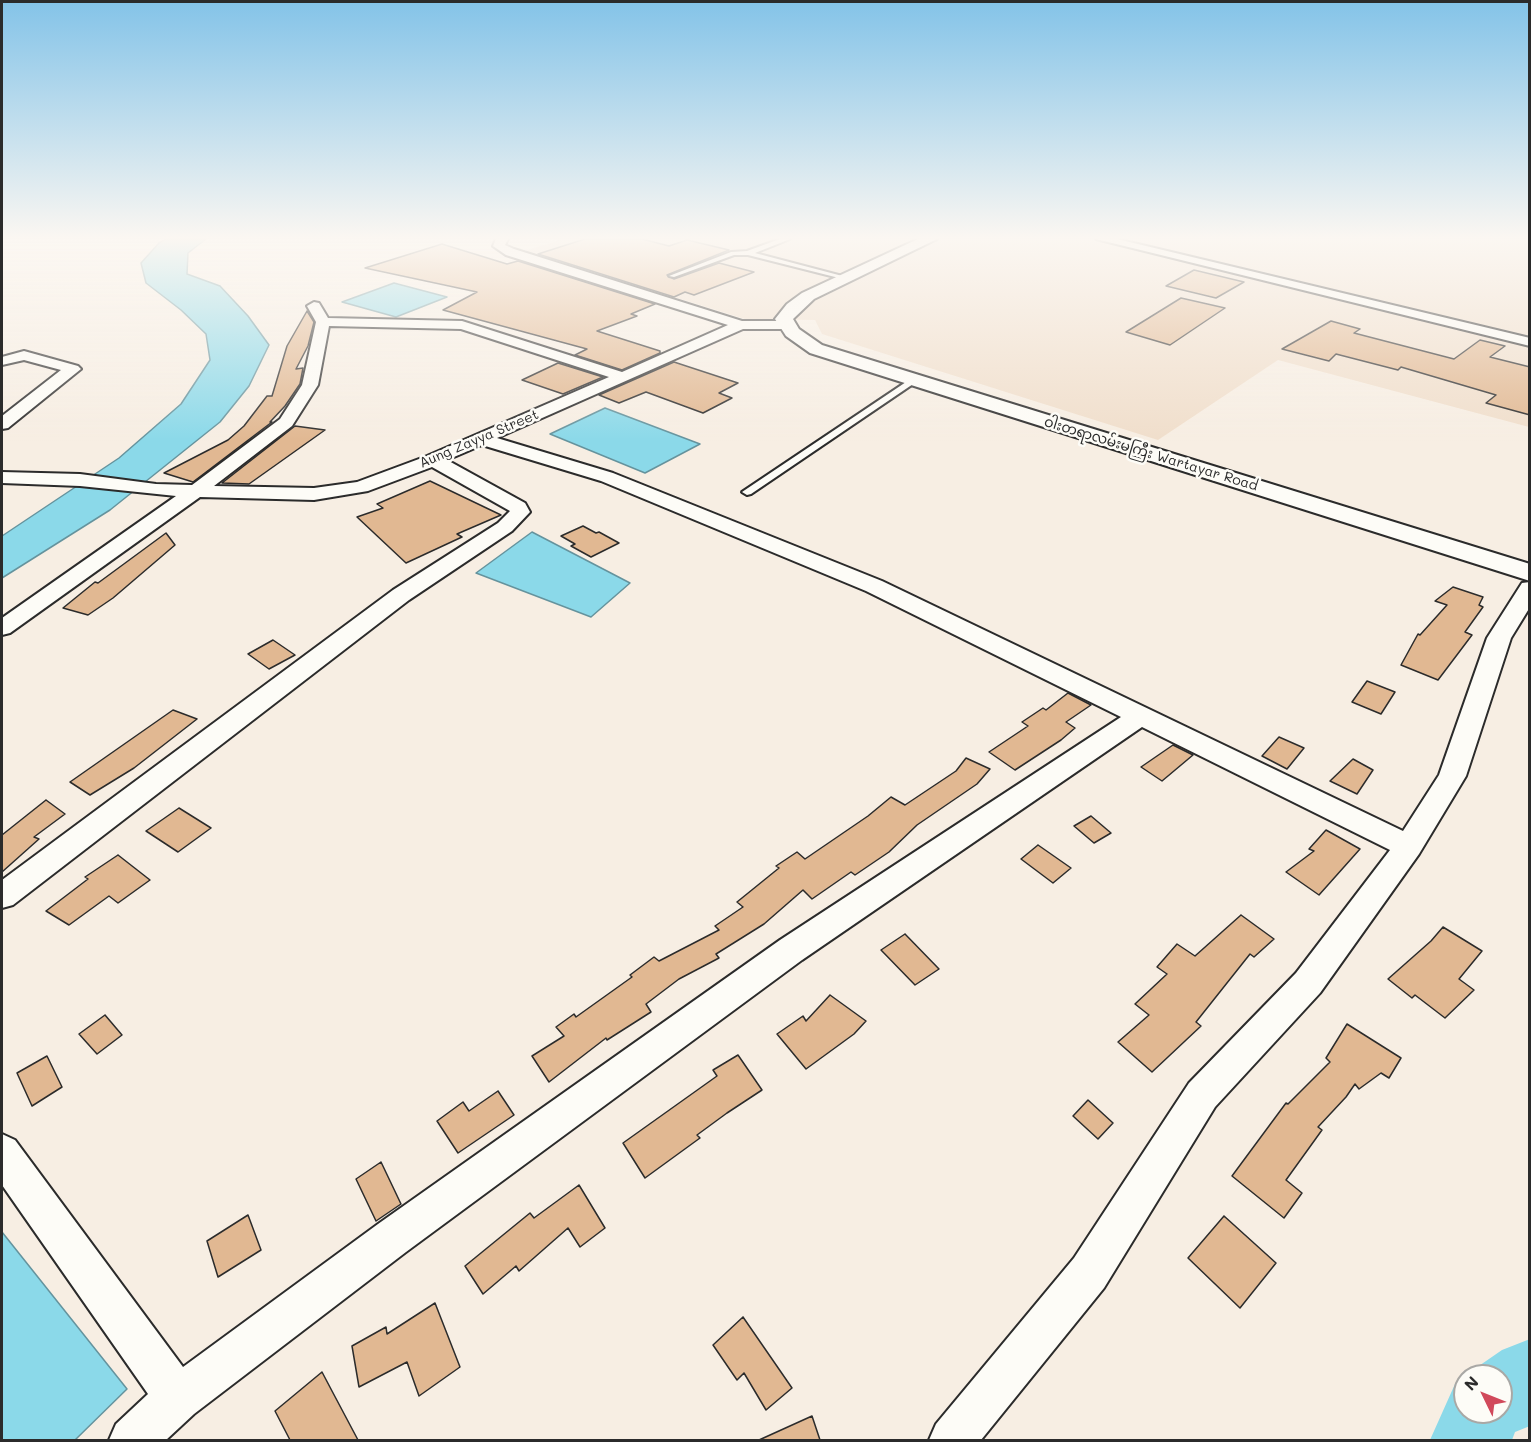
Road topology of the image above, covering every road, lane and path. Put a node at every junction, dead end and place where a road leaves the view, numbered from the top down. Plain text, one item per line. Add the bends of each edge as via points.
1 (682, 306) edge
2 (795, 306) edge
3 (1381, 306) edge
4 (787, 322) junction
5 (741, 325) junction
6 (1530, 342) edge
7 (2, 361) edge
8 (623, 377) junction
9 (915, 380) junction
10 (2, 424) edge
11 (481, 439) junction
12 (433, 460) junction
13 (2, 477) edge
14 (196, 491) junction
15 (747, 492) dead end
16 (1530, 573) edge
17 (1530, 588) edge
18 (2, 628) edge
19 (1140, 716) junction
20 (1409, 846) junction
21 (2, 896) edge
22 (2, 1153) edge
23 (178, 1398) junction
24 (132, 1440) edge
25 (952, 1440) edge

1 - 5 street
2 - 4 street
3 - 6 street
4 - 5 street, Aung Zayya Street
4 - 9 street, ဝါးတရာလမ်းမကြီး Wartayar Road via 792,332 816,349
5 - 8 street, Aung Zayya Street
7 - 10 street via 24,355 73,369
8 - 11 street, Aung Zayya Street
8 - 14 street via 462,325 318,314 310,385 286,422
9 - 15 lane
9 - 16 street, ဝါးတရာလမ်းမကြီး Wartayar Road
11 - 12 street, Aung Zayya Street
11 - 19 street via 607,477 874,586
12 - 14 street, Aung Zayya Street via 361,487 314,494
12 - 21 street via 518,507 520,512 505,527 401,595
13 - 14 street, Aung Zayya Street
14 - 18 street
17 - 20 street via 1499,638 1452,777
19 - 20 street
19 - 23 street via 791,950
20 - 25 street via 1308,983 1202,1095 1089,1273
22 - 23 street
23 - 24 street

